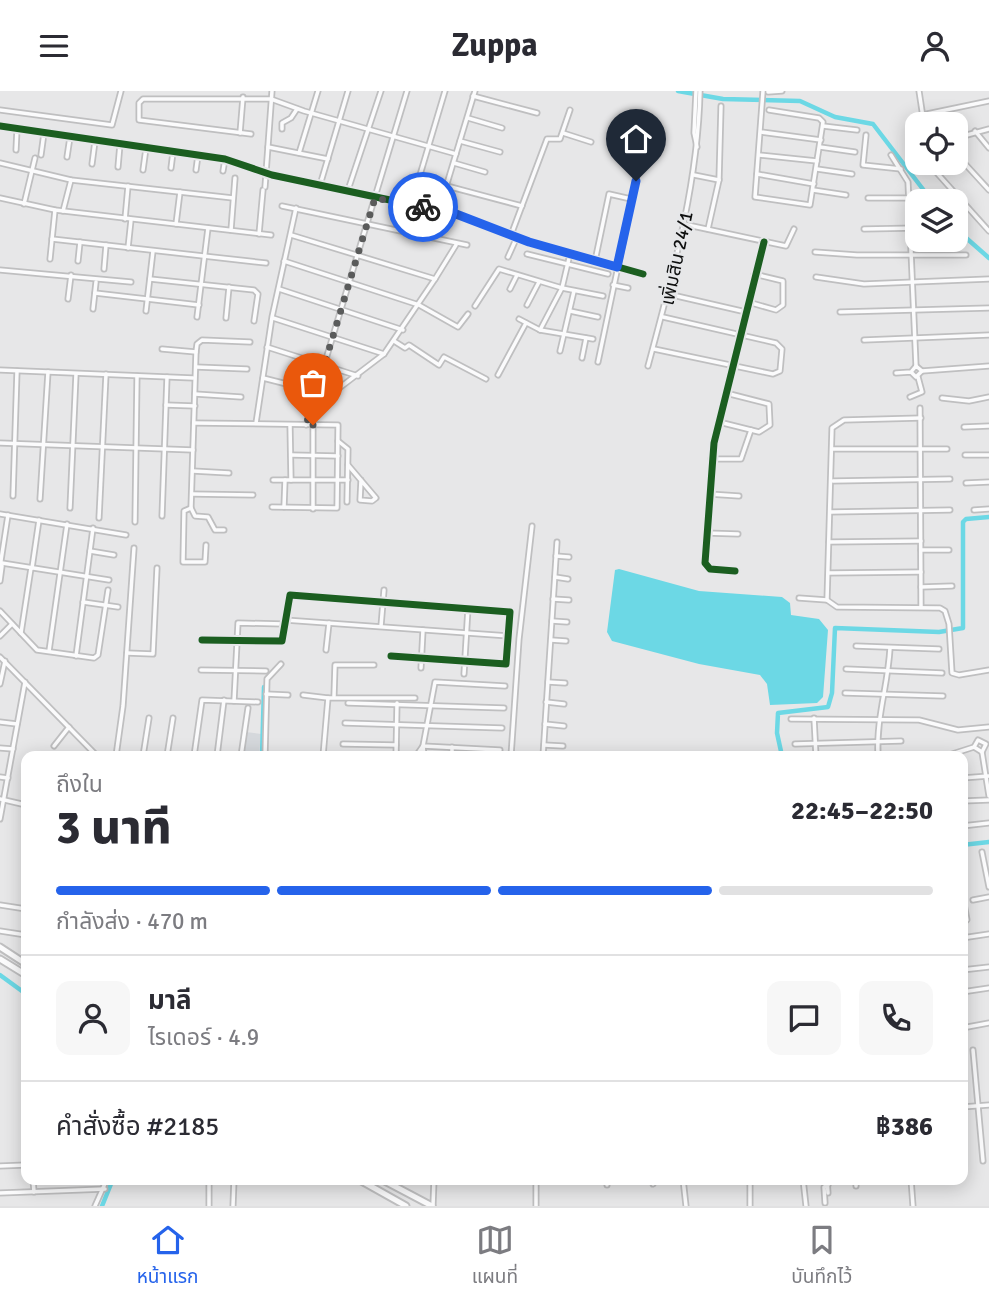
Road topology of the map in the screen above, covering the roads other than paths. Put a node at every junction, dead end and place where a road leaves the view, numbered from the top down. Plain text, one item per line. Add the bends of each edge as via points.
1 (121, 91) edge
2 (272, 91) edge
3 (318, 91) edge
4 (348, 91) edge
5 (381, 91) edge
6 (407, 91) edge
7 (444, 91) edge
8 (698, 91) edge
9 (782, 91) edge
10 (919, 91) edge
11 (474, 93) edge
12 (765, 93) edge
13 (243, 97) junction
14 (271, 99) junction
15 (989, 101) edge
16 (721, 106) dead end
17 (297, 109) junction
18 (0, 110) edge
19 (570, 110) dead end
20 (769, 110) dead end
21 (312, 112) junction
22 (922, 112) edge
23 (936, 112) edge
24 (537, 113) dead end
25 (467, 117) junction
26 (339, 119) junction
27 (823, 126) junction
28 (0, 127) edge
29 (368, 127) junction
30 (502, 128) dead end
31 (658, 128) dead end
32 (18, 129) junction
33 (282, 129) dead end
34 (989, 129) edge
35 (857, 130) dead end
36 (975, 131) junction
37 (761, 132) junction
38 (44, 133) junction
39 (240, 133) junction
40 (563, 133) junction
41 (251, 134) dead end
42 (968, 134) edge
43 (866, 135) dead end
44 (70, 137) junction
45 (394, 137) junction
46 (821, 140) junction
47 (95, 141) junction
48 (460, 141) junction
49 (591, 142) dead end
50 (120, 144) junction
51 (268, 146) junction
52 (428, 146) junction
53 (820, 147) junction
54 (146, 148) junction
55 (989, 148) edge
56 (16, 150) dead end
57 (173, 152) junction
58 (500, 152) dead end
59 (855, 152) dead end
60 (299, 153) junction
61 (41, 155) dead end
62 (456, 155) junction
63 (759, 155) junction
64 (891, 155) dead end
65 (198, 156) junction
66 (67, 157) dead end
67 (35, 158) dead end
68 (225, 159) junction
69 (328, 159) junction
70 (817, 161) junction
71 (0, 163) edge
72 (454, 163) junction
73 (92, 164) dead end
74 (118, 167) dead end
75 (968, 167) edge
76 (171, 168) dead end
77 (817, 169) junction
78 (901, 169) junction
79 (31, 170) junction
80 (143, 170) dead end
81 (196, 170) dead end
82 (223, 171) dead end
83 (485, 172) dead end
84 (266, 173) junction
85 (757, 174) junction
86 (852, 174) dead end
87 (693, 175) junction
88 (939, 175) edge
89 (235, 179) dead end
90 (71, 180) junction
91 (719, 180) junction
92 (814, 184) junction
93 (320, 185) junction
94 (128, 186) junction
95 (447, 186) junction
96 (908, 189) edge
97 (348, 190) junction
98 (813, 190) junction
99 (989, 190) edge
100 (180, 192) junction
101 (846, 195) dead end
102 (0, 198) edge
103 (233, 198) junction
104 (375, 198) junction
105 (868, 198) dead end
106 (905, 198) edge
107 (632, 199) junction
108 (24, 204) junction
109 (411, 205) junction
110 (282, 206) dead end
111 (522, 206) junction
112 (296, 208) junction
113 (55, 210) junction
114 (439, 210) junction
115 (62, 211) junction
116 (125, 219) junction
117 (131, 219) junction
118 (367, 223) junction
119 (176, 224) junction
120 (683, 224) junction
121 (208, 228) junction
122 (905, 228) edge
123 (708, 229) junction
124 (793, 229) dead end
125 (864, 229) dead end
126 (988, 229) edge
127 (231, 230) junction
128 (259, 233) junction
129 (271, 235) dead end
130 (290, 235) junction
131 (514, 236) junction
132 (52, 239) junction
133 (80, 242) junction
134 (764, 242) junction
135 (106, 245) junction
136 (456, 245) junction
137 (467, 245) dead end
138 (128, 248) junction
139 (153, 251) junction
140 (815, 252) dead end
141 (913, 252) edge
142 (358, 253) junction
143 (527, 254) dead end
144 (570, 254) junction
145 (966, 255) dead end
146 (204, 256) junction
147 (913, 256) junction
148 (508, 257) dead end
149 (50, 260) dead end
150 (78, 261) dead end
151 (284, 261) junction
152 (595, 261) junction
153 (266, 263) dead end
154 (567, 266) junction
155 (617, 267) junction
156 (104, 269) dead end
157 (0, 270) edge
158 (608, 274) dead end
159 (643, 274) dead end
160 (71, 275) junction
161 (517, 275) junction
162 (754, 275) junction
163 (816, 277) dead end
164 (150, 279) junction
165 (435, 279) junction
166 (989, 279) edge
167 (349, 281) junction
168 (96, 282) dead end
169 (131, 282) dead end
170 (539, 282) junction
171 (201, 284) junction
172 (913, 284) junction
173 (613, 285) junction
174 (229, 287) junction
175 (562, 288) junction
176 (628, 288) dead end
177 (278, 289) junction
178 (510, 289) dead end
179 (574, 291) junction
180 (95, 293) junction
181 (668, 294) junction
182 (603, 296) dead end
183 (68, 299) dead end
184 (147, 299) junction
185 (748, 302) junction
186 (199, 305) junction
187 (419, 305) junction
188 (527, 305) dead end
189 (475, 306) dead end
190 (341, 308) junction
191 (989, 308) edge
192 (93, 309) dead end
193 (570, 310) junction
194 (146, 311) dead end
195 (914, 311) junction
196 (746, 312) junction
197 (840, 312) dead end
198 (468, 314) dead end
199 (197, 317) dead end
200 (226, 317) dead end
201 (272, 317) junction
202 (598, 317) dead end
203 (663, 317) junction
204 (519, 319) dead end
205 (254, 321) dead end
206 (526, 323) junction
207 (403, 330) junction
208 (540, 330) junction
209 (564, 334) junction
210 (741, 334) junction
211 (989, 335) edge
212 (332, 336) junction
213 (586, 338) junction
214 (593, 339) dead end
215 (863, 340) dead end
216 (915, 340) junction
217 (394, 341) junction
218 (250, 342) dead end
219 (267, 347) junction
220 (162, 349) dead end
221 (654, 349) junction
222 (560, 351) dead end
223 (196, 352) junction
224 (384, 354) junction
225 (582, 358) dead end
226 (598, 362) dead end
227 (324, 365) junction
228 (733, 365) junction
229 (648, 366) dead end
230 (916, 366) junction
231 (989, 366) edge
232 (196, 367) junction
233 (247, 369) dead end
234 (0, 370) edge
235 (17, 371) junction
236 (48, 372) junction
237 (911, 372) junction
238 (922, 372) junction
239 (76, 373) junction
240 (896, 373) dead end
241 (106, 375) junction
242 (498, 375) dead end
243 (137, 376) junction
244 (358, 376) junction
245 (167, 377) junction
246 (918, 377) junction
247 (193, 378) dead end
248 (263, 378) junction
249 (486, 379) dead end
250 (315, 393) junction
251 (726, 393) junction
252 (195, 394) junction
253 (241, 397) dead end
254 (910, 397) dead end
255 (989, 397) edge
256 (942, 398) dead end
257 (166, 405) junction
258 (195, 406) junction
259 (920, 408) dead end
260 (921, 418) junction
261 (719, 422) junction
262 (194, 423) junction
263 (256, 424) junction
264 (290, 425) junction
265 (306, 425) junction
266 (313, 425) junction
267 (989, 426) edge
268 (964, 427) dead end
269 (751, 430) junction
270 (338, 441) junction
271 (0, 443) edge
272 (16, 443) junction
273 (44, 445) junction
274 (73, 445) junction
275 (104, 446) junction
276 (138, 449) junction
277 (164, 449) junction
278 (832, 449) junction
279 (920, 449) junction
280 (947, 449) dead end
281 (193, 450) junction
282 (291, 455) junction
283 (965, 455) dead end
284 (989, 455) edge
285 (313, 456) junction
286 (338, 456) junction
287 (711, 459) junction
288 (348, 465) junction
289 (192, 471) junction
290 (229, 473) dead end
291 (921, 479) junction
292 (950, 479) dead end
293 (274, 480) dead end
294 (285, 480) junction
295 (291, 480) junction
296 (313, 480) junction
297 (338, 480) junction
298 (348, 480) junction
299 (360, 480) junction
300 (832, 481) junction
301 (989, 482) edge
302 (967, 483) dead end
303 (192, 494) junction
304 (709, 494) junction
305 (253, 495) dead end
306 (13, 496) dead end
307 (739, 496) dead end
308 (40, 499) dead end
309 (348, 502) dead end
310 (272, 507) dead end
311 (284, 507) junction
312 (70, 508) dead end
313 (191, 508) junction
314 (313, 509) junction
315 (989, 509) edge
316 (921, 510) junction
317 (950, 510) dead end
318 (974, 510) dead end
319 (831, 512) junction
320 (0, 514) edge
321 (8, 515) junction
322 (162, 516) dead end
323 (99, 517) dead end
324 (39, 520) junction
325 (135, 522) dead end
326 (67, 524) junction
327 (532, 526) dead end
328 (93, 528) junction
329 (224, 530) dead end
330 (706, 533) junction
331 (738, 534) dead end
332 (126, 535) dead end
333 (921, 541) junction
334 (557, 542) dead end
335 (830, 542) junction
336 (206, 545) dead end
337 (134, 548) dead end
338 (921, 550) junction
339 (949, 550) dead end
340 (90, 551) junction
341 (114, 555) dead end
342 (556, 557) junction
343 (569, 557) dead end
344 (2, 565) edge
345 (32, 568) junction
346 (157, 568) dead end
347 (735, 571) dead end
348 (61, 572) junction
349 (921, 572) junction
350 (828, 573) junction
351 (87, 576) junction
352 (555, 577) junction
353 (568, 579) dead end
354 (109, 580) dead end
355 (0, 581) edge
356 (952, 586) dead end
357 (921, 587) junction
358 (108, 590) dead end
359 (384, 590) dead end
360 (799, 598) dead end
361 (553, 599) junction
362 (569, 600) dead end
363 (827, 600) junction
364 (383, 602) junction
365 (83, 603) junction
366 (106, 605) junction
367 (118, 607) dead end
368 (921, 607) junction
369 (468, 608) junction
370 (0, 611) edge
371 (552, 621) junction
372 (284, 622) junction
373 (567, 622) dead end
374 (329, 623) junction
375 (12, 624) junction
376 (381, 627) junction
377 (423, 630) junction
378 (21, 633) junction
379 (467, 633) junction
380 (0, 636) edge
381 (509, 636) junction
382 (202, 640) dead end
383 (237, 641) junction
384 (551, 641) junction
385 (566, 641) dead end
386 (856, 646) dead end
387 (890, 647) junction
388 (939, 649) dead end
389 (326, 650) dead end
390 (50, 652) junction
391 (127, 653) junction
392 (76, 656) junction
393 (391, 656) dead end
394 (0, 657) edge
395 (421, 658) junction
396 (5, 661) junction
397 (465, 661) junction
398 (281, 664) dead end
399 (374, 665) dead end
400 (421, 668) dead end
401 (846, 669) dead end
402 (201, 670) dead end
403 (235, 670) junction
404 (889, 670) junction
405 (989, 670) edge
406 (266, 671) dead end
407 (942, 673) dead end
408 (464, 674) dead end
409 (1, 677) edge
410 (25, 682) junction
411 (548, 682) junction
412 (565, 683) dead end
413 (0, 684) edge
414 (505, 686) dead end
415 (845, 693) dead end
416 (266, 694) junction
417 (288, 695) dead end
418 (303, 695) dead end
419 (883, 695) junction
420 (334, 696) junction
421 (943, 696) dead end
422 (328, 698) junction
423 (415, 698) dead end
424 (224, 700) junction
425 (234, 701) junction
426 (258, 702) dead end
427 (546, 702) junction
428 (348, 703) dead end
429 (397, 703) junction
430 (564, 703) dead end
431 (430, 704) junction
432 (248, 708) dead end
433 (503, 708) dead end
434 (814, 717) junction
435 (149, 718) dead end
436 (173, 718) dead end
437 (878, 718) junction
438 (791, 719) dead end
439 (0, 722) edge
440 (345, 723) dead end
441 (397, 723) junction
442 (17, 724) junction
443 (426, 725) junction
444 (545, 725) junction
445 (564, 726) dead end
446 (69, 727) junction
447 (989, 727) edge
448 (502, 728) dead end
449 (877, 741) junction
450 (901, 741) dead end
451 (815, 742) junction
452 (343, 744) dead end
453 (795, 744) dead end
454 (988, 744) edge
455 (396, 745) junction
456 (544, 745) junction
457 (54, 746) dead end
458 (424, 746) junction
459 (563, 746) dead end
460 (452, 747) junction
461 (974, 747) junction
462 (0, 748) edge
463 (13, 749) junction
464 (492, 749) joint
465 (500, 750) dead end
466 (92, 751) edge
467 (117, 751) edge
468 (144, 751) edge
469 (168, 751) edge
470 (195, 751) edge
471 (218, 751) edge
472 (242, 751) edge
473 (265, 751) edge
474 (323, 751) edge
475 (396, 751) edge
476 (420, 751) edge
477 (424, 751) edge
478 (452, 751) edge
479 (511, 751) edge
480 (543, 751) edge
481 (816, 751) edge
482 (878, 751) edge
483 (962, 751) edge
484 (982, 752) junction
485 (987, 776) edge
486 (0, 777) edge
487 (8, 778) junction
488 (968, 778) edge
489 (989, 798) edge
490 (2, 799) edge
491 (968, 800) edge
492 (21, 804) edge
493 (0, 819) edge
494 (989, 823) edge
495 (968, 825) edge
496 (982, 852) dead end
497 (989, 887) edge
498 (989, 897) edge
499 (973, 900) dead end
500 (0, 905) edge
501 (21, 908) edge
502 (0, 931) edge
503 (21, 934) edge
504 (989, 934) edge
505 (968, 937) edge
506 (0, 947) edge
507 (0, 959) edge
508 (21, 961) edge
509 (989, 967) edge
510 (968, 969) edge
511 (21, 972) edge
512 (989, 988) edge
513 (968, 991) edge
514 (989, 1023) edge
515 (968, 1027) edge
516 (973, 1050) dead end
517 (989, 1105) edge
518 (977, 1106) junction
519 (968, 1107) edge
520 (983, 1161) dead end
521 (21, 1165) edge
522 (0, 1166) edge
523 (33, 1185) edge
524 (106, 1185) edge
525 (209, 1185) edge
526 (234, 1185) edge
527 (369, 1185) edge
528 (393, 1185) edge
529 (434, 1185) edge
530 (536, 1185) edge
531 (684, 1185) edge
532 (749, 1185) edge
533 (804, 1185) edge
534 (825, 1185) edge
535 (827, 1185) edge
536 (911, 1185) edge
537 (94, 1189) junction
538 (105, 1189) junction
539 (34, 1192) junction
540 (0, 1193) edge
541 (828, 1193) dead end
542 (102, 1194) junction
543 (825, 1203) dead end
544 (95, 1206) edge
545 (209, 1206) edge
546 (233, 1206) edge
547 (406, 1206) edge
548 (433, 1206) edge
549 (536, 1206) edge
550 (686, 1206) edge
551 (750, 1206) edge
552 (806, 1206) edge
553 (913, 1206) edge

1 - 18 street via 112,125
2 - 14 street
3 - 21 street
4 - 26 street
5 - 29 street
6 - 45 street
7 - 52 street
8 - 87 street, เพิ่มสิน 24/1
9 - 12 street
10 - 22 street
11 - 24 street
11 - 25 street
12 - 37 street
13 - 14 street
13 - 39 street
13 - 39 street via 143,99 139,103 139,120
14 - 17 street
14 - 51 street
15 - 23 street
16 - 91 street
17 - 21 street
17 - 33 street via 282,123
19 - 40 street
20 - 27 street via 819,118
21 - 26 street
21 - 60 street
25 - 30 street
25 - 48 street
26 - 29 street
26 - 69 street
27 - 35 street
27 - 46 street
28 - 32 street
29 - 45 street
29 - 97 street
31 - 107 street via 646,133
32 - 38 street
32 - 56 street
34 - 36 street
36 - 42 street
36 - 55 street
37 - 46 street
37 - 63 street
38 - 44 street
38 - 61 street
39 - 41 street
40 - 49 street
40 - 111 street via 561,139 547,139
43 - 78 street via 863,165
44 - 47 street
44 - 66 street
45 - 52 street
45 - 104 street
46 - 53 street
47 - 50 street
47 - 73 street
48 - 58 street
48 - 62 street
50 - 54 street
50 - 74 street
51 - 60 street
51 - 84 street
52 - 62 street
52 - 109 street
53 - 59 street
53 - 70 street
54 - 57 street
54 - 80 street
57 - 65 street
57 - 76 street
60 - 69 street
62 - 72 street
63 - 70 street
63 - 85 street
64 - 78 street
65 - 68 street
65 - 81 street
67 - 79 street
68 - 82 street
68 - 84 street
69 - 93 street
70 - 77 street
71 - 79 street
72 - 83 street
72 - 95 street
75 - 99 street
77 - 86 street
77 - 92 street
78 - 96 street
79 - 90 street
79 - 108 street
84 - 93 street
84 - 128 street
85 - 92 street
85 - 98 street via 754,194 759,198 810,205
87 - 91 street
87 - 120 street, เพิ่มสิน 24/1
88 - 126 street
89 - 103 street
90 - 94 street
90 - 115 street
91 - 123 street
92 - 98 street
93 - 97 street
94 - 100 street
94 - 116 street
95 - 111 street
95 - 114 street
97 - 104 street
98 - 101 street
100 - 103 street
100 - 119 street
102 - 108 street
103 - 127 street
104 - 109 street
104 - 118 street
105 - 106 street
107 - 152 street via 609,194
107 - 155 street
108 - 113 street
109 - 114 street
110 - 112 street
111 - 131 street
112 - 118 street
112 - 130 street
113 - 115 street
113 - 132 street
114 - 131 street
115 - 116 street
116 - 117 street
117 - 119 street
117 - 138 street
118 - 136 street
118 - 142 street
119 - 121 street
120 - 123 street
120 - 181 street, เพิ่มสิน 24/1
121 - 127 street
121 - 146 street
122 - 125 street
123 - 134 street
124 - 134 street via 789,246
127 - 128 street
128 - 129 street
130 - 142 street
130 - 151 street
131 - 144 street
131 - 148 street
132 - 133 street
132 - 149 street
133 - 135 street
133 - 150 street
134 - 162 street
135 - 138 street
135 - 156 street
136 - 137 street
136 - 165 street
138 - 139 street
139 - 146 street
139 - 164 street
140 - 147 street
141 - 147 street
142 - 165 street
142 - 167 street
143 - 154 street
144 - 152 street
144 - 154 street
145 - 147 street
146 - 153 street
146 - 171 street
147 - 172 street
151 - 167 street
151 - 177 street
152 - 155 street
154 - 158 street
154 - 175 street
155 - 159 street
155 - 173 street
157 - 160 street
160 - 169 street
160 - 183 street
161 - 170 street
161 - 178 street
161 - 189 street via 499,269
162 - 185 street
162 - 185 street via 783,281 783,305 776,310
163 - 172 street via 864,284
164 - 171 street
164 - 184 street
165 - 187 street
166 - 172 street
167 - 187 street
167 - 190 street
168 - 180 street
170 - 175 street
170 - 188 street
171 - 174 street
171 - 186 street
172 - 195 street
173 - 176 street
173 - 226 street
174 - 200 street
174 - 205 street via 257,292
175 - 179 street
175 - 208 street
177 - 190 street
177 - 201 street
179 - 182 street
179 - 193 street
180 - 184 street
180 - 192 street
181 - 196 street
181 - 203 street, เพิ่มสิน 24/1
184 - 186 street
184 - 194 street
185 - 196 street
186 - 199 street
187 - 198 street via 458,327
187 - 207 street
190 - 207 street
190 - 212 street
191 - 195 street
193 - 202 street
193 - 209 street
195 - 197 street
195 - 216 street
196 - 210 street
201 - 212 street
201 - 219 street
203 - 210 street
203 - 221 street, เพิ่มสิน 24/1
204 - 206 street
206 - 208 street
206 - 242 street
207 - 217 street
208 - 209 street
209 - 213 street
209 - 222 street
210 - 228 street
210 - 228 street via 781,345 780,371 773,374
211 - 216 street
212 - 224 street
212 - 227 street
213 - 214 street
213 - 225 street
215 - 216 street
216 - 230 street
217 - 224 street
217 - 249 street via 405,348 409,345 439,365 444,357
218 - 223 street via 202,340
219 - 227 street
219 - 248 street
220 - 223 street
221 - 228 street
221 - 229 street, เพิ่มสิน 24/1
223 - 232 street
224 - 244 street
227 - 244 street
227 - 250 street
228 - 251 street
230 - 237 street
230 - 238 street
231 - 238 street
232 - 233 street
232 - 252 street
234 - 235 street
235 - 236 street
235 - 272 street
236 - 239 street
236 - 273 street
237 - 240 street
237 - 246 street
238 - 246 street
239 - 241 street
239 - 274 street
241 - 243 street
241 - 275 street
243 - 245 street
243 - 276 street
244 - 250 street via 328,396
245 - 247 street
245 - 257 street
246 - 254 street via 922,392
248 - 250 street
248 - 263 street
250 - 265 street
251 - 261 street
251 - 269 street via 772,408 768,429
252 - 253 street
252 - 258 street
255 - 256 street via 969,401
257 - 258 street
257 - 277 street
258 - 262 street
259 - 260 street
260 - 278 street via 838,422 832,428
260 - 279 street
261 - 269 street
261 - 287 street
262 - 263 street
262 - 281 street
263 - 264 street
264 - 265 street
264 - 282 street
265 - 266 street
266 - 270 street via 338,425
266 - 285 street
267 - 268 street
269 - 287 street via 741,459
270 - 286 street
270 - 288 street via 348,449
271 - 272 street
272 - 273 street
272 - 306 street
273 - 274 street
273 - 308 street
274 - 275 street
274 - 312 street
275 - 276 street
275 - 323 street
276 - 277 street
276 - 325 street
277 - 281 street
277 - 322 street
278 - 279 street
278 - 300 street
279 - 280 street
279 - 291 street
281 - 289 street
282 - 285 street
282 - 295 street
283 - 284 street
285 - 286 street
285 - 296 street
286 - 297 street
287 - 304 street
288 - 298 street
288 - 299 street
289 - 290 street
289 - 303 street
291 - 292 street
291 - 300 street
291 - 316 street
293 - 294 street
294 - 295 street
294 - 311 street
295 - 296 street
296 - 297 street
296 - 314 street
297 - 298 street
297 - 314 street via 337,508
298 - 309 street
299 - 299 street via 376,498 372,501 360,500
300 - 319 street
301 - 302 street
303 - 305 street
303 - 313 street
304 - 307 street
304 - 330 street
310 - 311 street
311 - 314 street
313 - 329 street via 195,516 208,517 215,530
313 - 336 street via 184,511 183,562 205,562
315 - 318 street
316 - 317 street
316 - 319 street
316 - 333 street
319 - 335 street
320 - 321 street
321 - 324 street
321 - 344 street
324 - 326 street
324 - 345 street
326 - 328 street
326 - 348 street
327 - 479 street
328 - 332 street
328 - 340 street
330 - 331 street
330 - 347 street via 707,567
333 - 335 street
333 - 338 street
334 - 342 street
335 - 350 street
337 - 391 street
338 - 339 street
338 - 349 street
340 - 341 street
340 - 351 street
342 - 343 street
342 - 352 street
344 - 345 street
344 - 355 street
345 - 348 street
345 - 378 street
346 - 391 street via 153,654
348 - 351 street
348 - 390 street
349 - 350 street
349 - 357 street
350 - 363 street
351 - 354 street
351 - 365 street
352 - 353 street
352 - 361 street
356 - 357 street
357 - 368 street
358 - 366 street
359 - 364 street
360 - 363 street
361 - 362 street
361 - 371 street
363 - 368 street via 836,607
364 - 369 street
364 - 372 street via 290,595
364 - 376 street
365 - 366 street
365 - 392 street
366 - 367 street
366 - 392 street via 99,655
368 - 405 street via 945,611 953,674
369 - 379 street
369 - 381 street via 509,612
370 - 375 street
371 - 373 street
371 - 384 street
372 - 374 street
372 - 383 street via 238,623
372 - 383 street via 281,642
374 - 376 street
374 - 389 street
375 - 378 street
375 - 380 street
376 - 377 street
377 - 379 street
377 - 395 street
378 - 390 street via 37,650
379 - 381 street
379 - 397 street
381 - 397 street via 507,663
382 - 383 street
383 - 403 street
384 - 385 street
384 - 411 street
386 - 387 street
387 - 388 street
387 - 404 street
390 - 392 street
391 - 467 street
393 - 395 street
394 - 396 street
395 - 397 street
395 - 400 street
396 - 409 street
396 - 410 street
397 - 408 street
398 - 416 street via 267,679
399 - 420 street via 335,666
401 - 404 street
402 - 403 street
403 - 406 street
403 - 425 street
404 - 407 street
404 - 419 street
409 - 413 street
410 - 442 street
410 - 446 street
411 - 412 street
411 - 427 street
414 - 431 street via 435,682
415 - 419 street
416 - 417 street
416 - 473 street
418 - 422 street
419 - 421 street
419 - 437 street
420 - 422 street
420 - 423 street
422 - 474 street
424 - 425 street
424 - 470 street via 202,701
424 - 471 street
425 - 426 street
427 - 430 street
427 - 444 street
428 - 429 street
429 - 431 street
429 - 441 street
431 - 433 street
431 - 443 street
432 - 472 street
434 - 437 street
434 - 438 street
434 - 451 street
435 - 468 street
436 - 469 street
437 - 447 street via 919,720 958,730
437 - 449 street
439 - 442 street
440 - 441 street
441 - 443 street
441 - 455 street
442 - 463 street
443 - 448 street
443 - 458 street
444 - 445 street
444 - 456 street
446 - 457 street
446 - 466 street
449 - 450 street
449 - 451 street
449 - 482 street
451 - 453 street
451 - 481 street
452 - 455 street
454 - 461 street via 980,739
454 - 484 street
455 - 475 street
456 - 459 street
456 - 480 street
458 - 460 street
458 - 476 street
458 - 477 street
460 - 464 street
460 - 478 street
461 - 483 street
461 - 484 street
462 - 463 street
463 - 487 street
464 - 465 street
484 - 485 street
485 - 488 street
485 - 489 street
486 - 487 street
487 - 490 street
489 - 491 street
490 - 492 street
490 - 493 street
494 - 495 street
496 - 497 street
498 - 499 street
500 - 501 street
502 - 503 street
504 - 505 street
506 - 508 main road
507 - 511 main road
509 - 510 street
512 - 513 street
514 - 515 street
516 - 518 street
517 - 518 street
518 - 519 street
518 - 520 street
521 - 522 street
523 - 539 street
524 - 538 street
525 - 545 street
526 - 546 street
527 - 547 main road
528 - 548 main road
529 - 548 street
530 - 549 street
531 - 550 street
532 - 551 street
533 - 552 street
534 - 543 street
535 - 541 street
536 - 553 street
537 - 538 street
537 - 539 street
537 - 542 street
538 - 542 street
539 - 540 street
542 - 544 street

